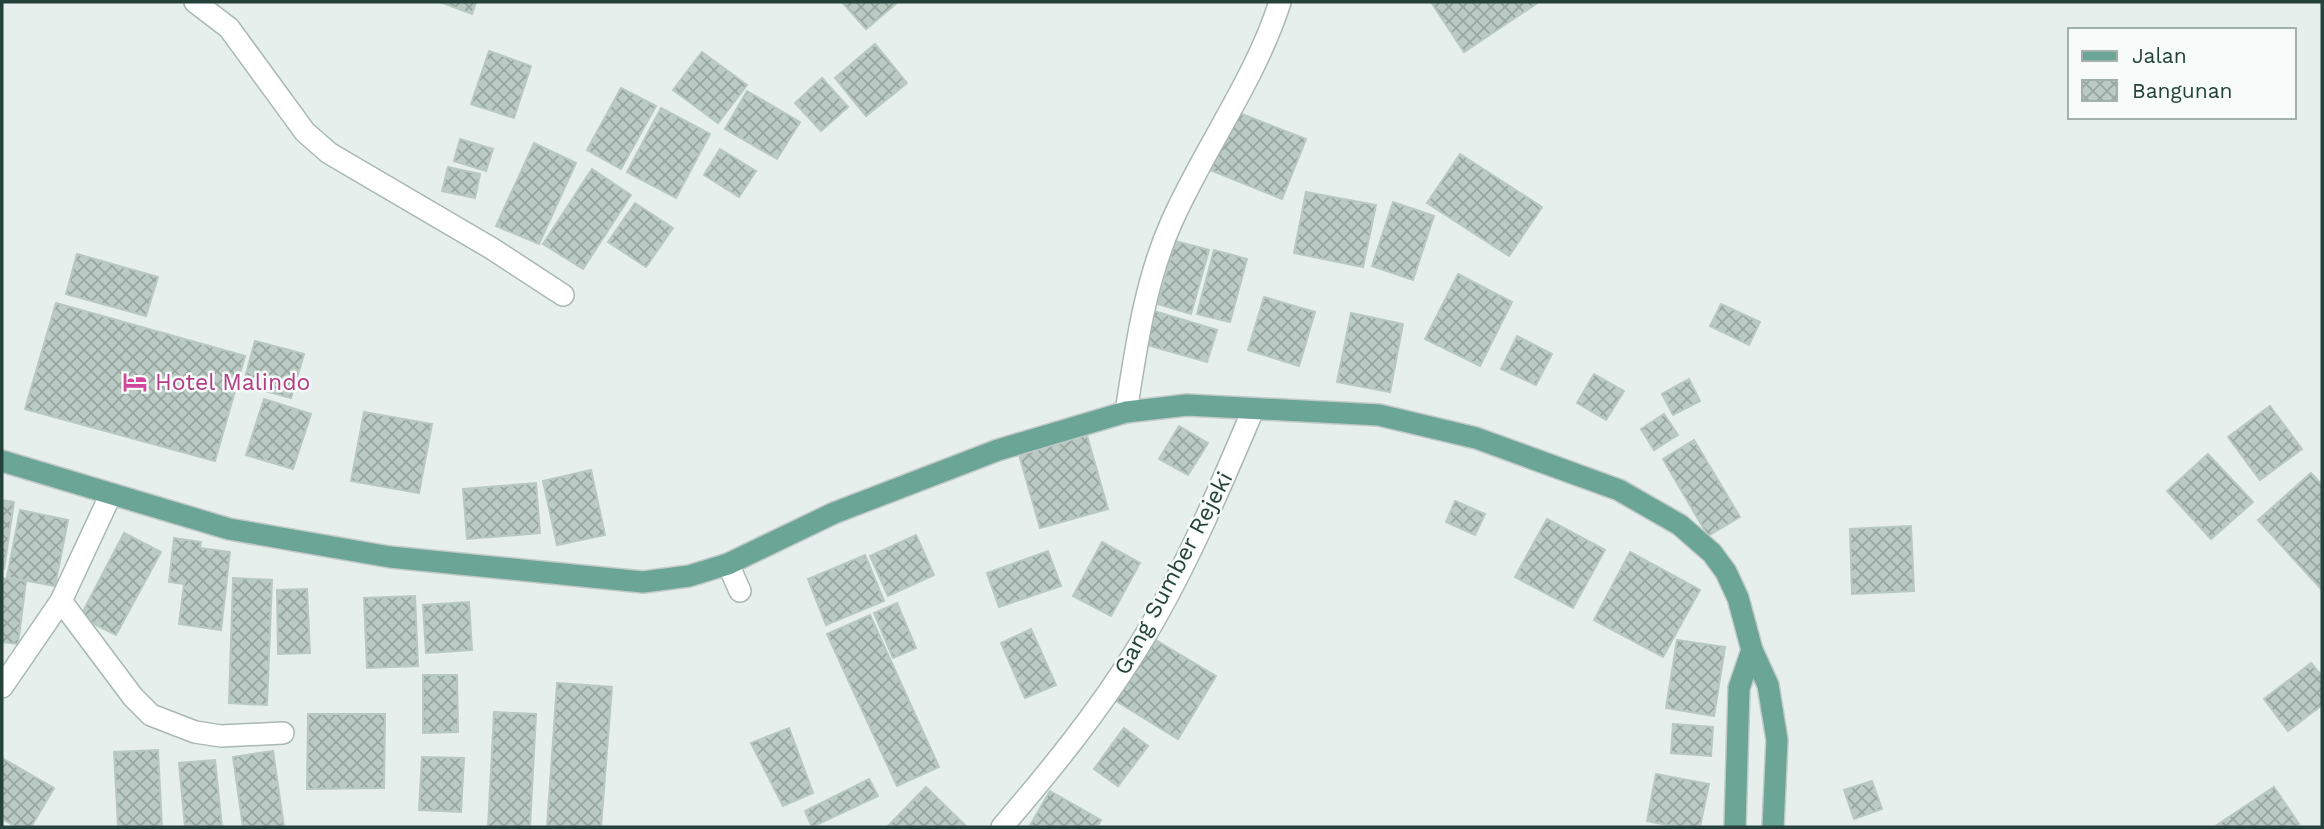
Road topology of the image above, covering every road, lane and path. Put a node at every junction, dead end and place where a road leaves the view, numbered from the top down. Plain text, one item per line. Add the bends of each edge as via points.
1 (195, 2) edge
2 (1280, 2) edge
3 (563, 295) dead end
4 (1253, 410) junction
5 (1126, 412) junction
6 (2, 461) edge
7 (110, 496) junction
8 (728, 564) junction
9 (740, 591) dead end
10 (61, 601) junction
11 (1752, 650) junction
12 (2, 687) edge
13 (283, 733) dead end
14 (1002, 827) edge
15 (1735, 827) edge
16 (1773, 827) edge

1 - 3 street via 229,28 305,132 329,153
2 - 5 street via 1264,46 1171,222 1148,287
4 - 5 main road via 1187,405
4 - 11 main road via 1379,415 1476,438 1619,490 1680,525 1712,553 1738,598
4 - 14 street, Gang Sumber Rejeki via 1216,496 1138,648 1094,713
5 - 8 main road via 973,460 834,513
6 - 7 main road
7 - 8 main road via 229,529 474,568 643,582 689,576
7 - 10 street
8 - 9 street
10 - 12 street
10 - 13 street via 151,715 195,732 221,736
11 - 15 main road via 1739,688
11 - 16 main road via 1768,685 1777,740

